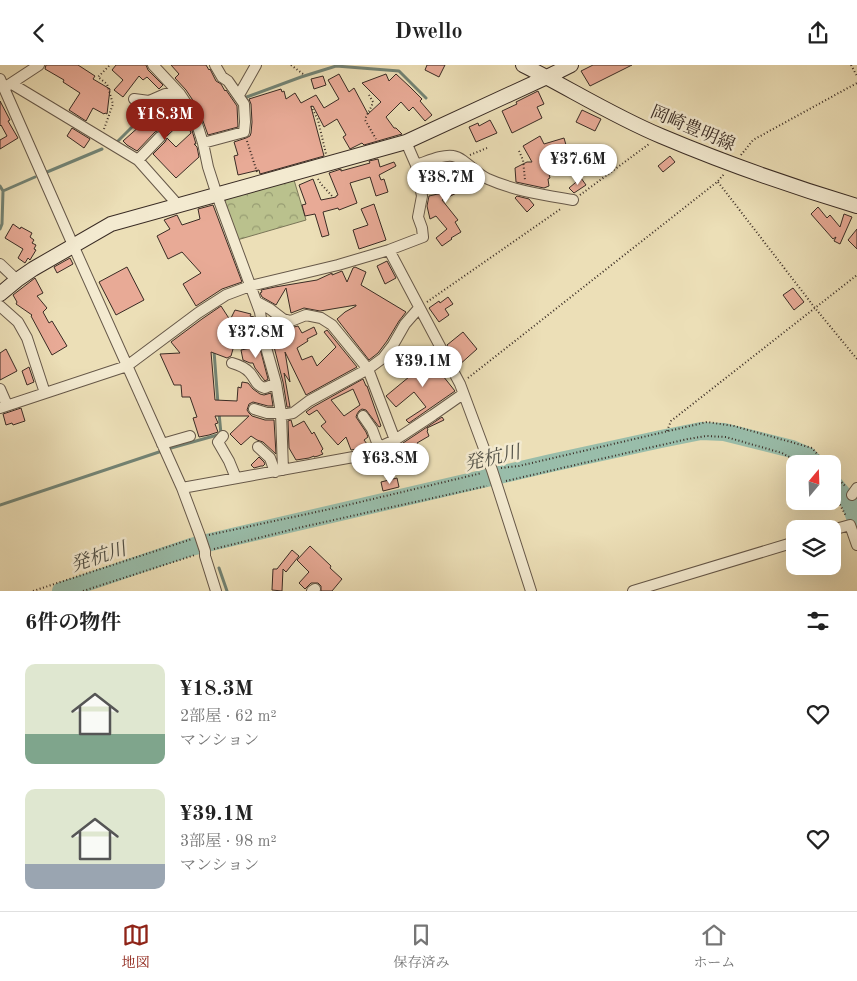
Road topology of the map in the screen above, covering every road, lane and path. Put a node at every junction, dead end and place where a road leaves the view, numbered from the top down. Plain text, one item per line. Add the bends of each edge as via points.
1 (37, 65) edge
2 (110, 65) edge
3 (154, 65) edge
4 (215, 65) edge
5 (256, 65) edge
6 (291, 65) edge
7 (523, 65) edge
8 (571, 65) edge
9 (851, 65) edge
10 (303, 74) dead end
11 (857, 76) edge
12 (547, 77) junction
13 (5, 83) edge
14 (857, 83) edge
15 (180, 94) junction
16 (239, 95) junction
17 (369, 95) dead end
18 (134, 99) dead end
19 (311, 106) dead end
20 (244, 132) junction
21 (660, 136) junction
22 (160, 137) dead end
23 (101, 139) junction
24 (406, 142) junction
25 (203, 143) junction
26 (381, 148) junction
27 (487, 148) dead end
28 (519, 151) dead end
29 (461, 159) junction
30 (138, 160) junction
31 (328, 164) junction
32 (416, 165) junction
33 (732, 165) junction
34 (313, 168) junction
35 (717, 181) junction
36 (260, 182) junction
37 (524, 192) junction
38 (217, 195) junction
39 (332, 196) dead end
40 (573, 199) junction
41 (178, 205) junction
42 (857, 206) edge
43 (73, 245) junction
44 (389, 250) junction
45 (0, 265) edge
46 (857, 275) edge
47 (17, 280) junction
48 (250, 287) junction
49 (0, 294) edge
50 (256, 302) junction
51 (0, 306) edge
52 (419, 308) junction
53 (815, 308) junction
54 (857, 359) edge
55 (232, 363) dead end
56 (128, 366) junction
57 (368, 369) junction
58 (276, 383) junction
59 (0, 389) edge
60 (461, 389) junction
61 (44, 393) junction
62 (3, 407) edge
63 (254, 409) dead end
64 (281, 414) junction
65 (363, 416) dead end
66 (667, 431) junction
67 (190, 436) dead end
68 (223, 436) dead end
69 (395, 440) junction
70 (162, 444) junction
71 (258, 447) dead end
72 (379, 448) junction
73 (818, 455) edge
74 (492, 470) junction
75 (279, 471) junction
76 (236, 478) junction
77 (841, 480) edge
78 (182, 488) junction
79 (855, 492) edge
80 (841, 507) edge
81 (850, 525) junction
82 (841, 528) edge
83 (200, 536) junction
84 (856, 542) edge
85 (786, 545) edge
86 (205, 551) junction
87 (33, 591) edge
88 (83, 591) edge
89 (216, 591) edge
90 (531, 591) edge
91 (633, 591) edge

1 - 13 street
2 - 23 path via 98,77 107,84 113,103
3 - 15 street
4 - 16 street
5 - 16 street
6 - 10 path
7 - 12 street, 岡崎豊明線
8 - 12 street
9 - 11 path
12 - 21 street, 岡崎豊明線
12 - 24 street
13 - 23 street
13 - 43 street
14 - 33 path via 753,141
15 - 18 street via 165,94 149,101
15 - 25 street via 197,124
16 - 20 street via 244,104
17 - 26 path via 373,102 365,120
19 - 31 path via 318,120
20 - 25 street
20 - 36 path
21 - 33 street, 岡崎豊明線
21 - 40 path
22 - 30 street
23 - 30 street
24 - 26 street
24 - 32 street
25 - 38 street
26 - 31 street
27 - 29 path
28 - 37 path via 525,176
29 - 32 street via 446,156
29 - 37 street via 485,178
30 - 41 street
31 - 34 street
32 - 44 street via 422,196 418,217 423,237
33 - 35 path
33 - 42 street, 岡崎豊明線
34 - 36 street
34 - 39 path
35 - 53 path
35 - 60 path
36 - 38 street
37 - 40 street
38 - 41 street
38 - 48 street
40 - 52 path
41 - 43 street via 111,224
43 - 47 street
43 - 56 street
44 - 48 street
44 - 52 street
45 - 47 street
46 - 53 path
47 - 49 street
48 - 50 street
48 - 56 street via 226,295 198,313
50 - 57 street via 291,321 306,315 321,318 332,325
50 - 58 street
51 - 61 street via 18,323 27,338
52 - 57 street via 383,358
52 - 60 street
53 - 54 path
53 - 66 path via 671,421
55 - 58 street via 242,366 259,386 265,388
56 - 61 street
56 - 70 street
57 - 64 street via 293,413
57 - 69 street
58 - 64 street
59 - 62 street
60 - 69 street via 433,415
60 - 74 street
61 - 62 street
63 - 64 street
64 - 75 street
65 - 72 street
66 - 73 path via 707,422 812,448
66 - 74 path
67 - 70 street
68 - 76 street via 218,442
69 - 72 street
70 - 78 street
71 - 75 street
72 - 75 street via 359,456
74 - 83 path
74 - 90 street
75 - 76 street
76 - 78 street
77 - 79 path
78 - 83 street
80 - 81 path
81 - 82 street
81 - 84 street
83 - 86 street
83 - 87 path
85 - 91 street
86 - 88 path
86 - 89 street

